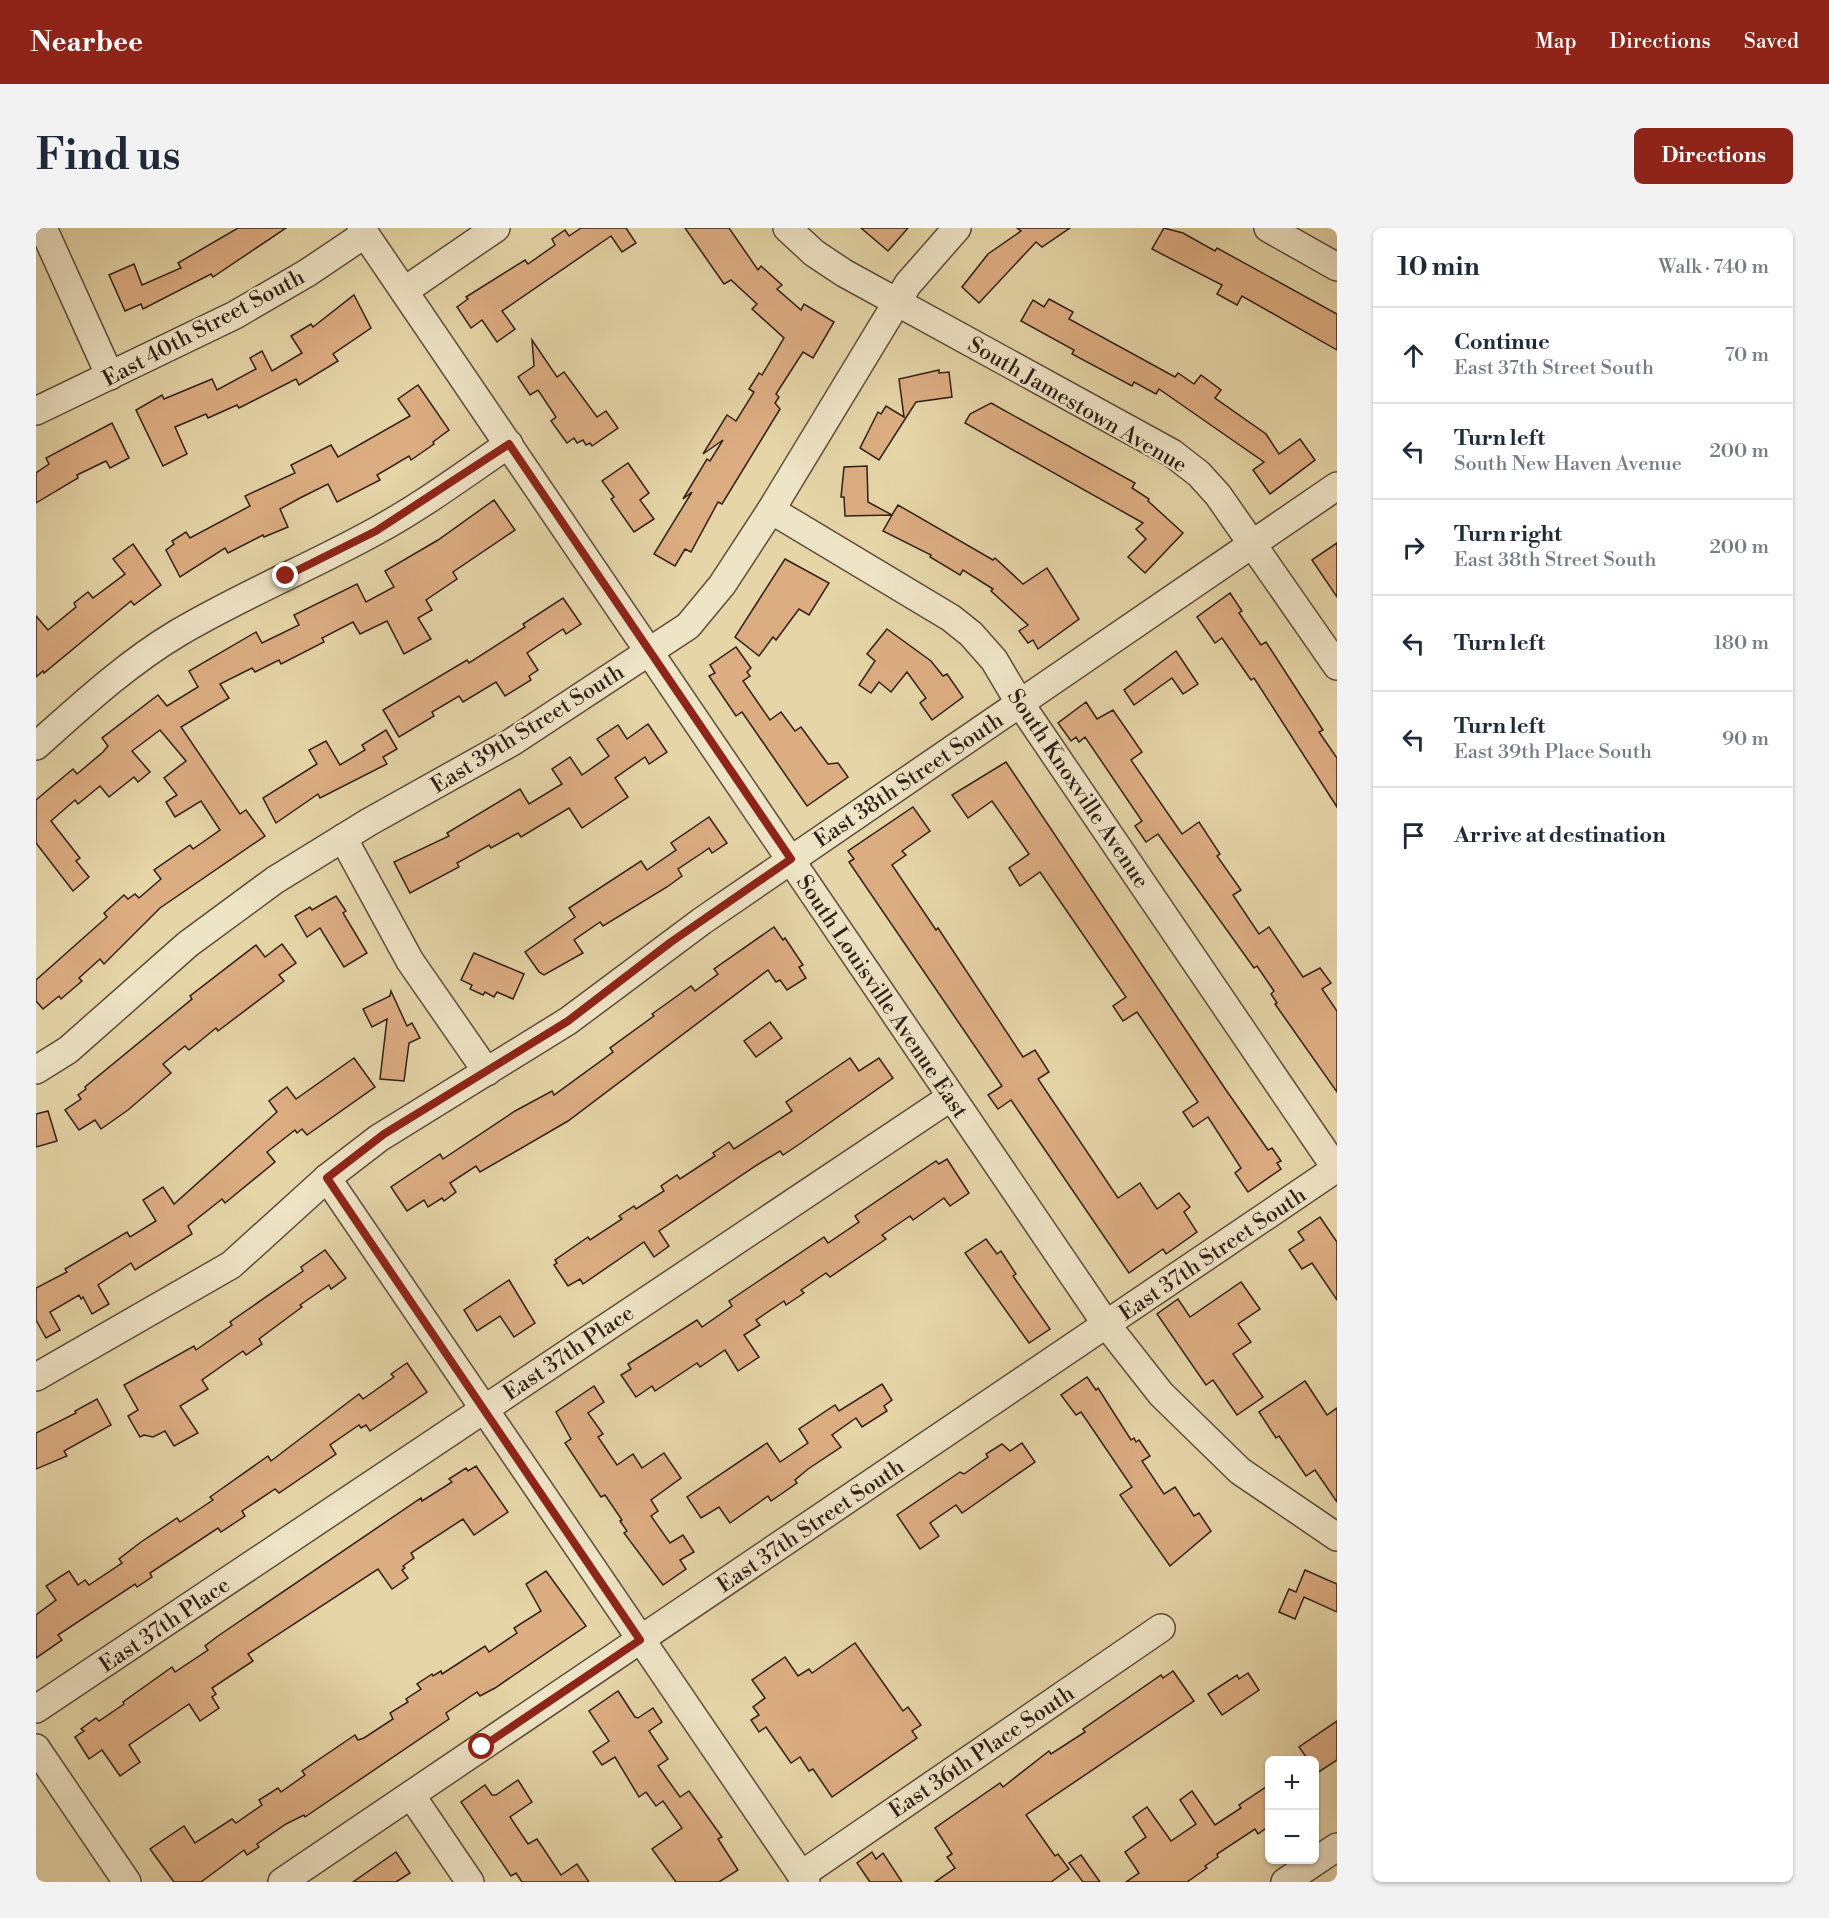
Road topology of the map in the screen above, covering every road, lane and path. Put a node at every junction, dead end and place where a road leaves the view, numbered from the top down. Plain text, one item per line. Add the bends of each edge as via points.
1 (43, 228) edge
2 (496, 228) edge
3 (787, 228) edge
4 (957, 228) edge
5 (1268, 228) edge
6 (363, 231) edge
7 (1337, 267) edge
8 (404, 291) junction
9 (897, 301) junction
10 (110, 376) junction
11 (36, 411) edge
12 (509, 444) junction
13 (1337, 486) edge
14 (771, 510) junction
15 (1253, 542) junction
16 (650, 652) junction
17 (1337, 666) edge
18 (1019, 702) junction
19 (36, 746) edge
20 (343, 838) junction
21 (791, 859) junction
22 (36, 1070) edge
23 (487, 1072) junction
24 (951, 1097) junction
25 (1337, 1169) edge
26 (327, 1178) junction
27 (1106, 1324) junction
28 (36, 1377) edge
29 (485, 1407) junction
30 (1337, 1537) edge
31 (1161, 1628) dead end
32 (640, 1640) junction
33 (36, 1710) edge
34 (36, 1748) edge
35 (411, 1795) junction
36 (1337, 1847) edge
37 (803, 1878) edge
38 (127, 1882) edge
39 (282, 1882) edge
40 (470, 1882) edge
41 (1285, 1882) edge

1 - 10 street
2 - 8 street
3 - 9 street, South Jamestown Avenue via 816,254
4 - 9 street, East 39th Street South
5 - 7 street
6 - 8 street, South Louisville Avenue East
6 - 10 street, East 40th Street South via 307,273 241,311
8 - 12 street, South Louisville Avenue East
9 - 14 street, East 39th Street South
9 - 15 street, South Jamestown Avenue via 1172,453 1210,487
10 - 11 street, East 40th Street South
12 - 16 street, South Louisville Avenue East
12 - 19 street via 376,531 177,634 134,663
13 - 15 street, East 38th Street South
14 - 16 street, East 39th Street South via 701,614
14 - 18 street, South Knoxville Avenue via 951,618 994,660
15 - 17 street, South Jamestown Avenue
15 - 18 street, East 38th Street South
16 - 20 street, East 39th Street South via 503,747
16 - 21 street, South Louisville Avenue East
18 - 21 street, East 38th Street South
18 - 25 street, South Knoxville Avenue
20 - 22 street, East 39th Street South via 229,911 68,1050
20 - 23 street via 410,961
21 - 23 street, East 38th Street South via 671,942 568,1021
21 - 24 street, South Louisville Avenue East
23 - 26 street, East 38th Street South via 384,1134
24 - 27 street, South Louisville Avenue East
24 - 29 street, East 37th Place
25 - 27 street, East 37th Street South
26 - 28 street, East 38th Street South via 231,1265
26 - 29 street
27 - 30 street, South Louisville Avenue East via 1161,1394 1236,1468
27 - 32 street, East 37th Street South
29 - 32 street
29 - 33 street, East 37th Place
31 - 37 street, East 36th Place South
32 - 35 street, East 37th Street South
32 - 37 street
34 - 38 street
35 - 39 street, East 37th Street South
35 - 40 street
36 - 41 street

